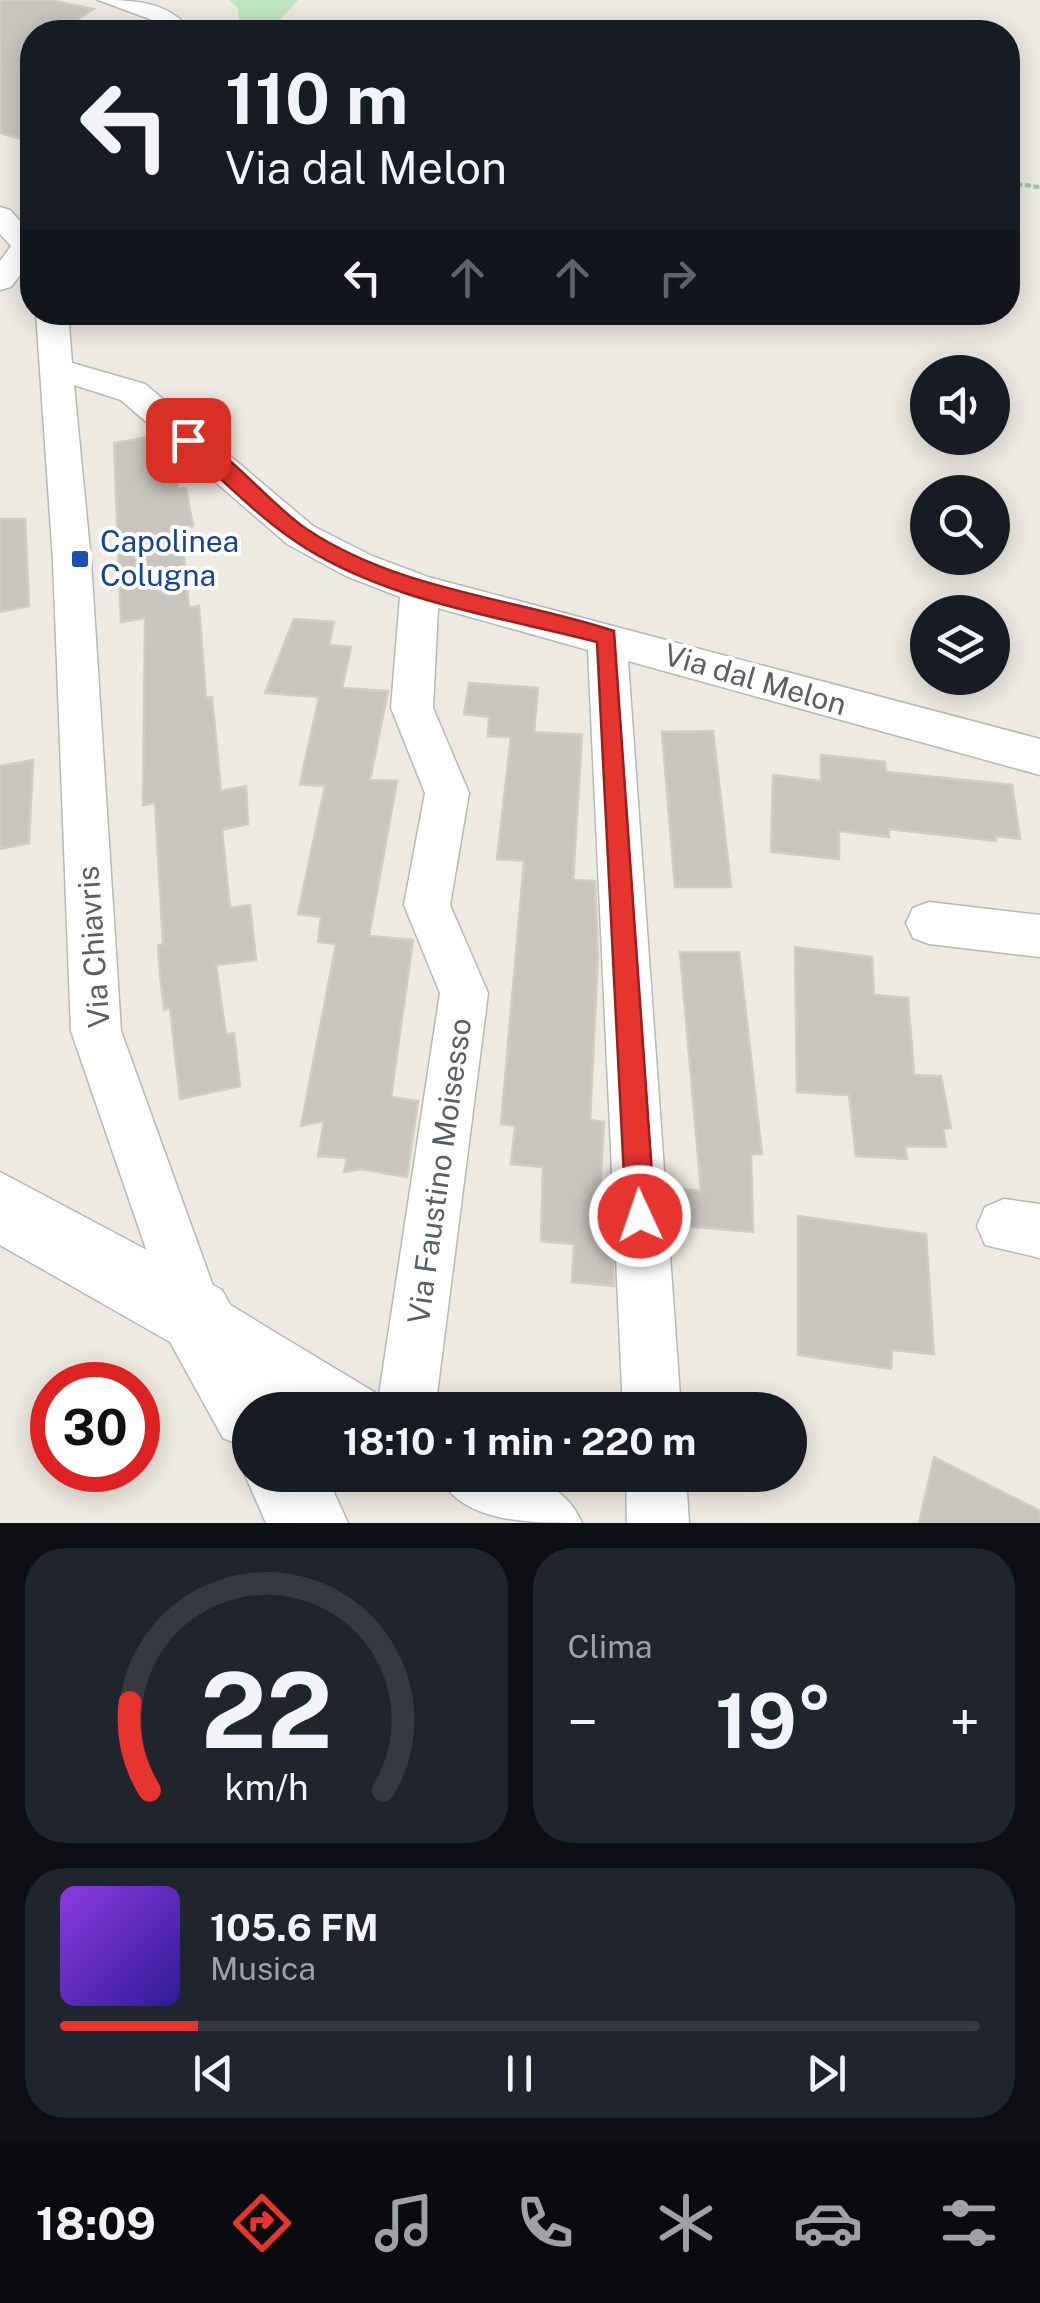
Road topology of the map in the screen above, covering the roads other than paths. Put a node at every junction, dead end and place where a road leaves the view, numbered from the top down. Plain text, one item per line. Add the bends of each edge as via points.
1 (118, 1) edge
2 (169, 20) edge
3 (20, 233) edge
4 (0, 282) edge
5 (54, 325) edge
6 (60, 370) junction
7 (420, 589) junction
8 (607, 636) junction
9 (1040, 757) edge
10 (929, 922) dead end
11 (1040, 936) edge
12 (0, 1208) edge
13 (196, 1316) junction
14 (239, 1392) edge
15 (325, 1392) edge
16 (409, 1392) edge
17 (651, 1392) edge
18 (292, 1492) edge
19 (497, 1492) edge
20 (657, 1492) edge
21 (308, 1523) edge
22 (551, 1523) edge
23 (658, 1523) edge

1 - 2 street
3 - 4 street
5 - 6 street, Via Chiavris
6 - 7 street, Via dal Melon via 133,392 300,535
6 - 13 street, Via Chiavris via 96,1031
7 - 8 street, Via dal Melon
7 - 16 street, Via Faustino Moisesso via 412,708 447,793 427,905 464,993
8 - 9 street, Via dal Melon
8 - 17 street
10 - 11 street
12 - 13 street
13 - 14 street
13 - 15 street
18 - 21 street
19 - 22 street
20 - 23 street

